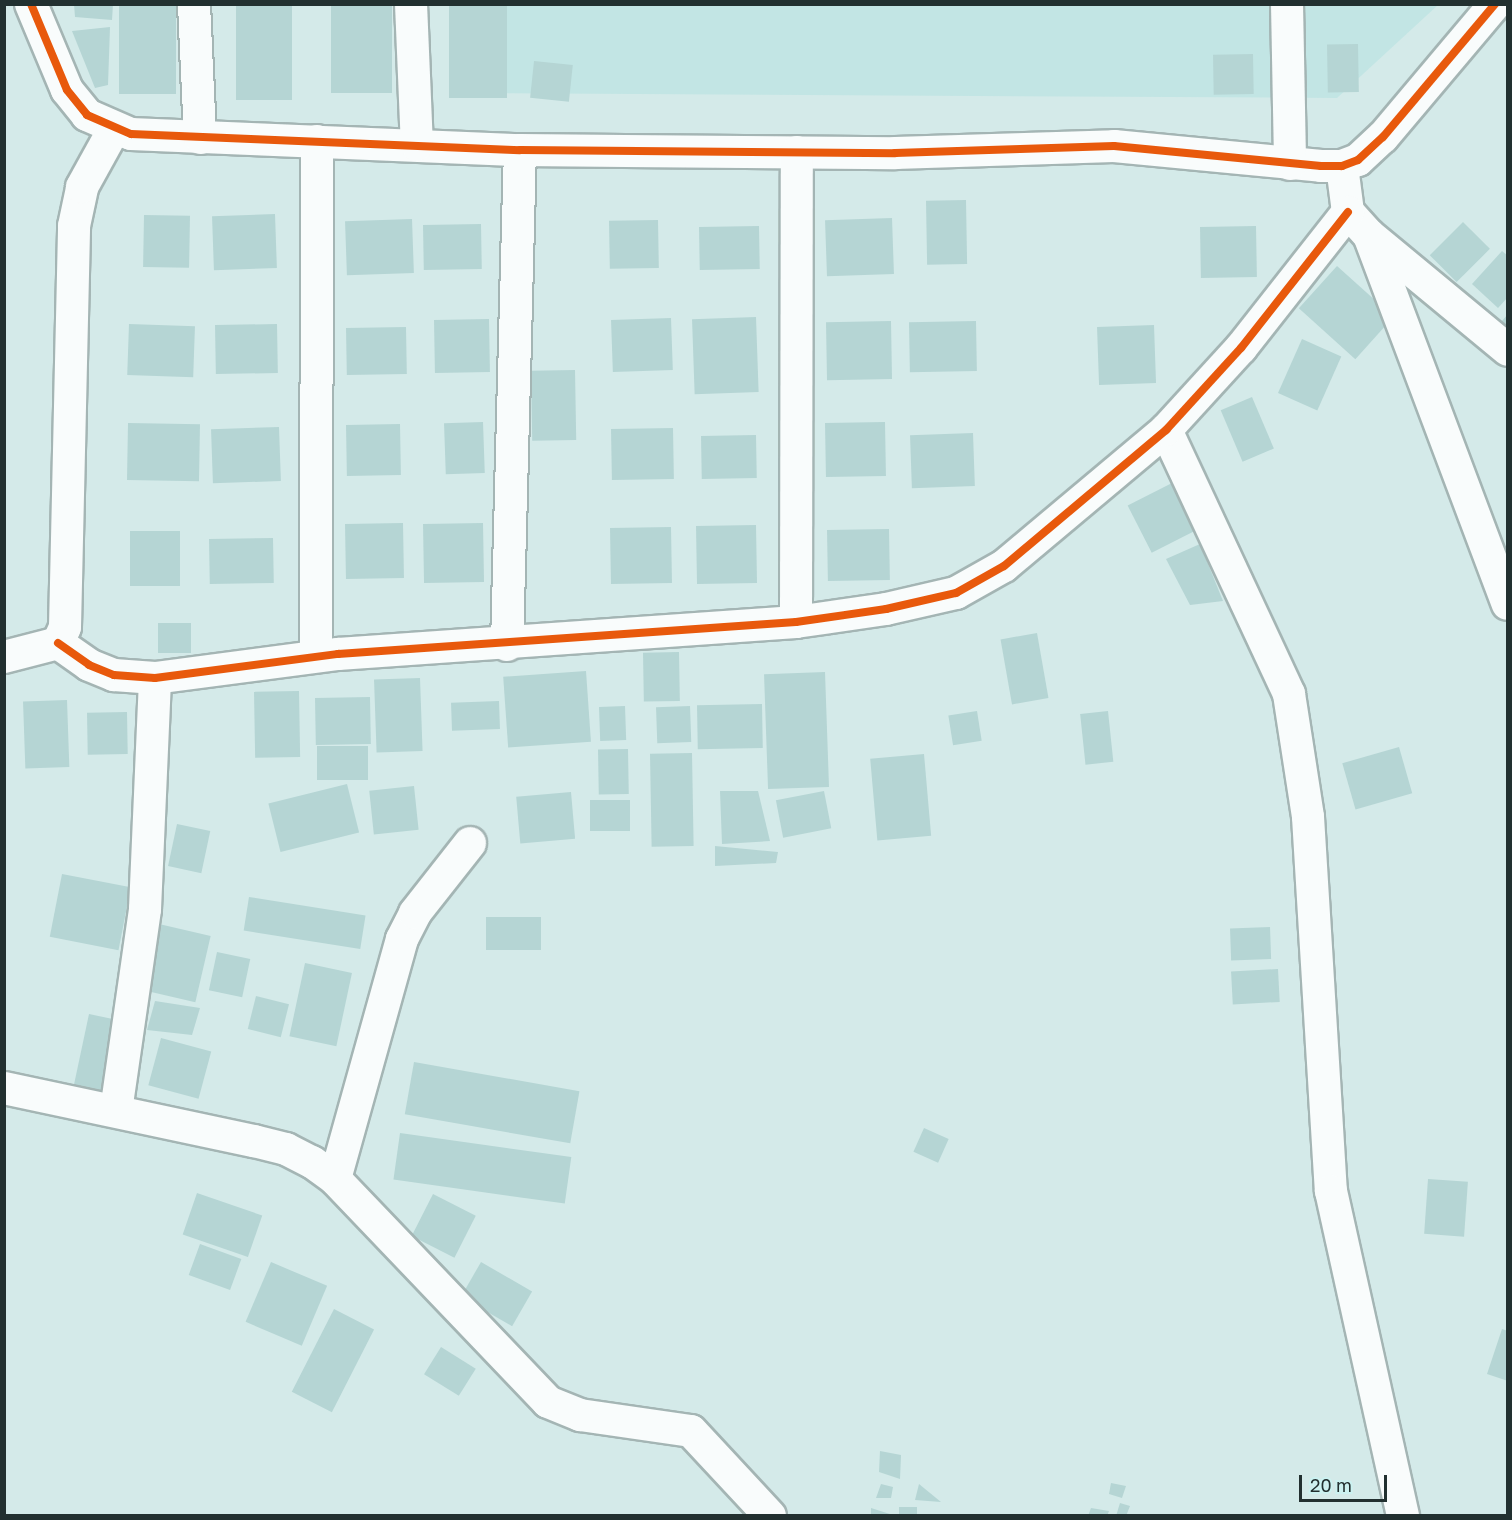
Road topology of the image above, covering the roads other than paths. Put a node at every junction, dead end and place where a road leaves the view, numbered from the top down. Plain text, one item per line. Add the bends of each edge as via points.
1 (31, 4) edge
2 (194, 4) edge
3 (411, 4) edge
4 (1287, 4) edge
5 (1496, 4) edge
6 (114, 129) junction
7 (200, 138) junction
8 (317, 141) junction
9 (417, 145) junction
10 (520, 150) junction
11 (797, 152) junction
12 (1290, 164) junction
13 (1342, 166) junction
14 (1348, 213) junction
15 (1369, 235) junction
16 (1508, 350) edge
17 (1166, 430) junction
18 (1508, 604) edge
19 (796, 622) junction
20 (58, 643) junction
21 (507, 645) junction
22 (316, 656) junction
23 (4, 657) edge
24 (155, 678) junction
25 (471, 843) dead end
26 (4, 1088) edge
27 (116, 1112) junction
28 (335, 1179) junction
29 (770, 1515) edge
30 (1403, 1515) edge

1 - 6 street via 67,90 87,115
2 - 7 street
3 - 9 street
4 - 12 street
5 - 13 street via 1383,137 1358,160
6 - 7 street via 131,134
6 - 20 street via 82,187 74,226 65,487 66,611
7 - 8 street
8 - 9 street
8 - 22 street
9 - 10 street
10 - 11 street
10 - 21 street
11 - 12 street via 1114,146
11 - 19 street
12 - 13 street
13 - 14 street
14 - 15 street
14 - 17 street via 1241,348
15 - 16 street
15 - 18 street
17 - 19 street via 1004,566 956,593 886,609
17 - 30 street via 1289,694 1308,817 1331,1191
19 - 21 street
20 - 23 street
20 - 24 street via 89,665 114,675
21 - 22 street
22 - 24 street
24 - 27 street via 145,909
25 - 28 street via 415,913 402,939
26 - 27 street
27 - 28 street via 286,1149
28 - 29 street via 549,1402 580,1415 691,1431

